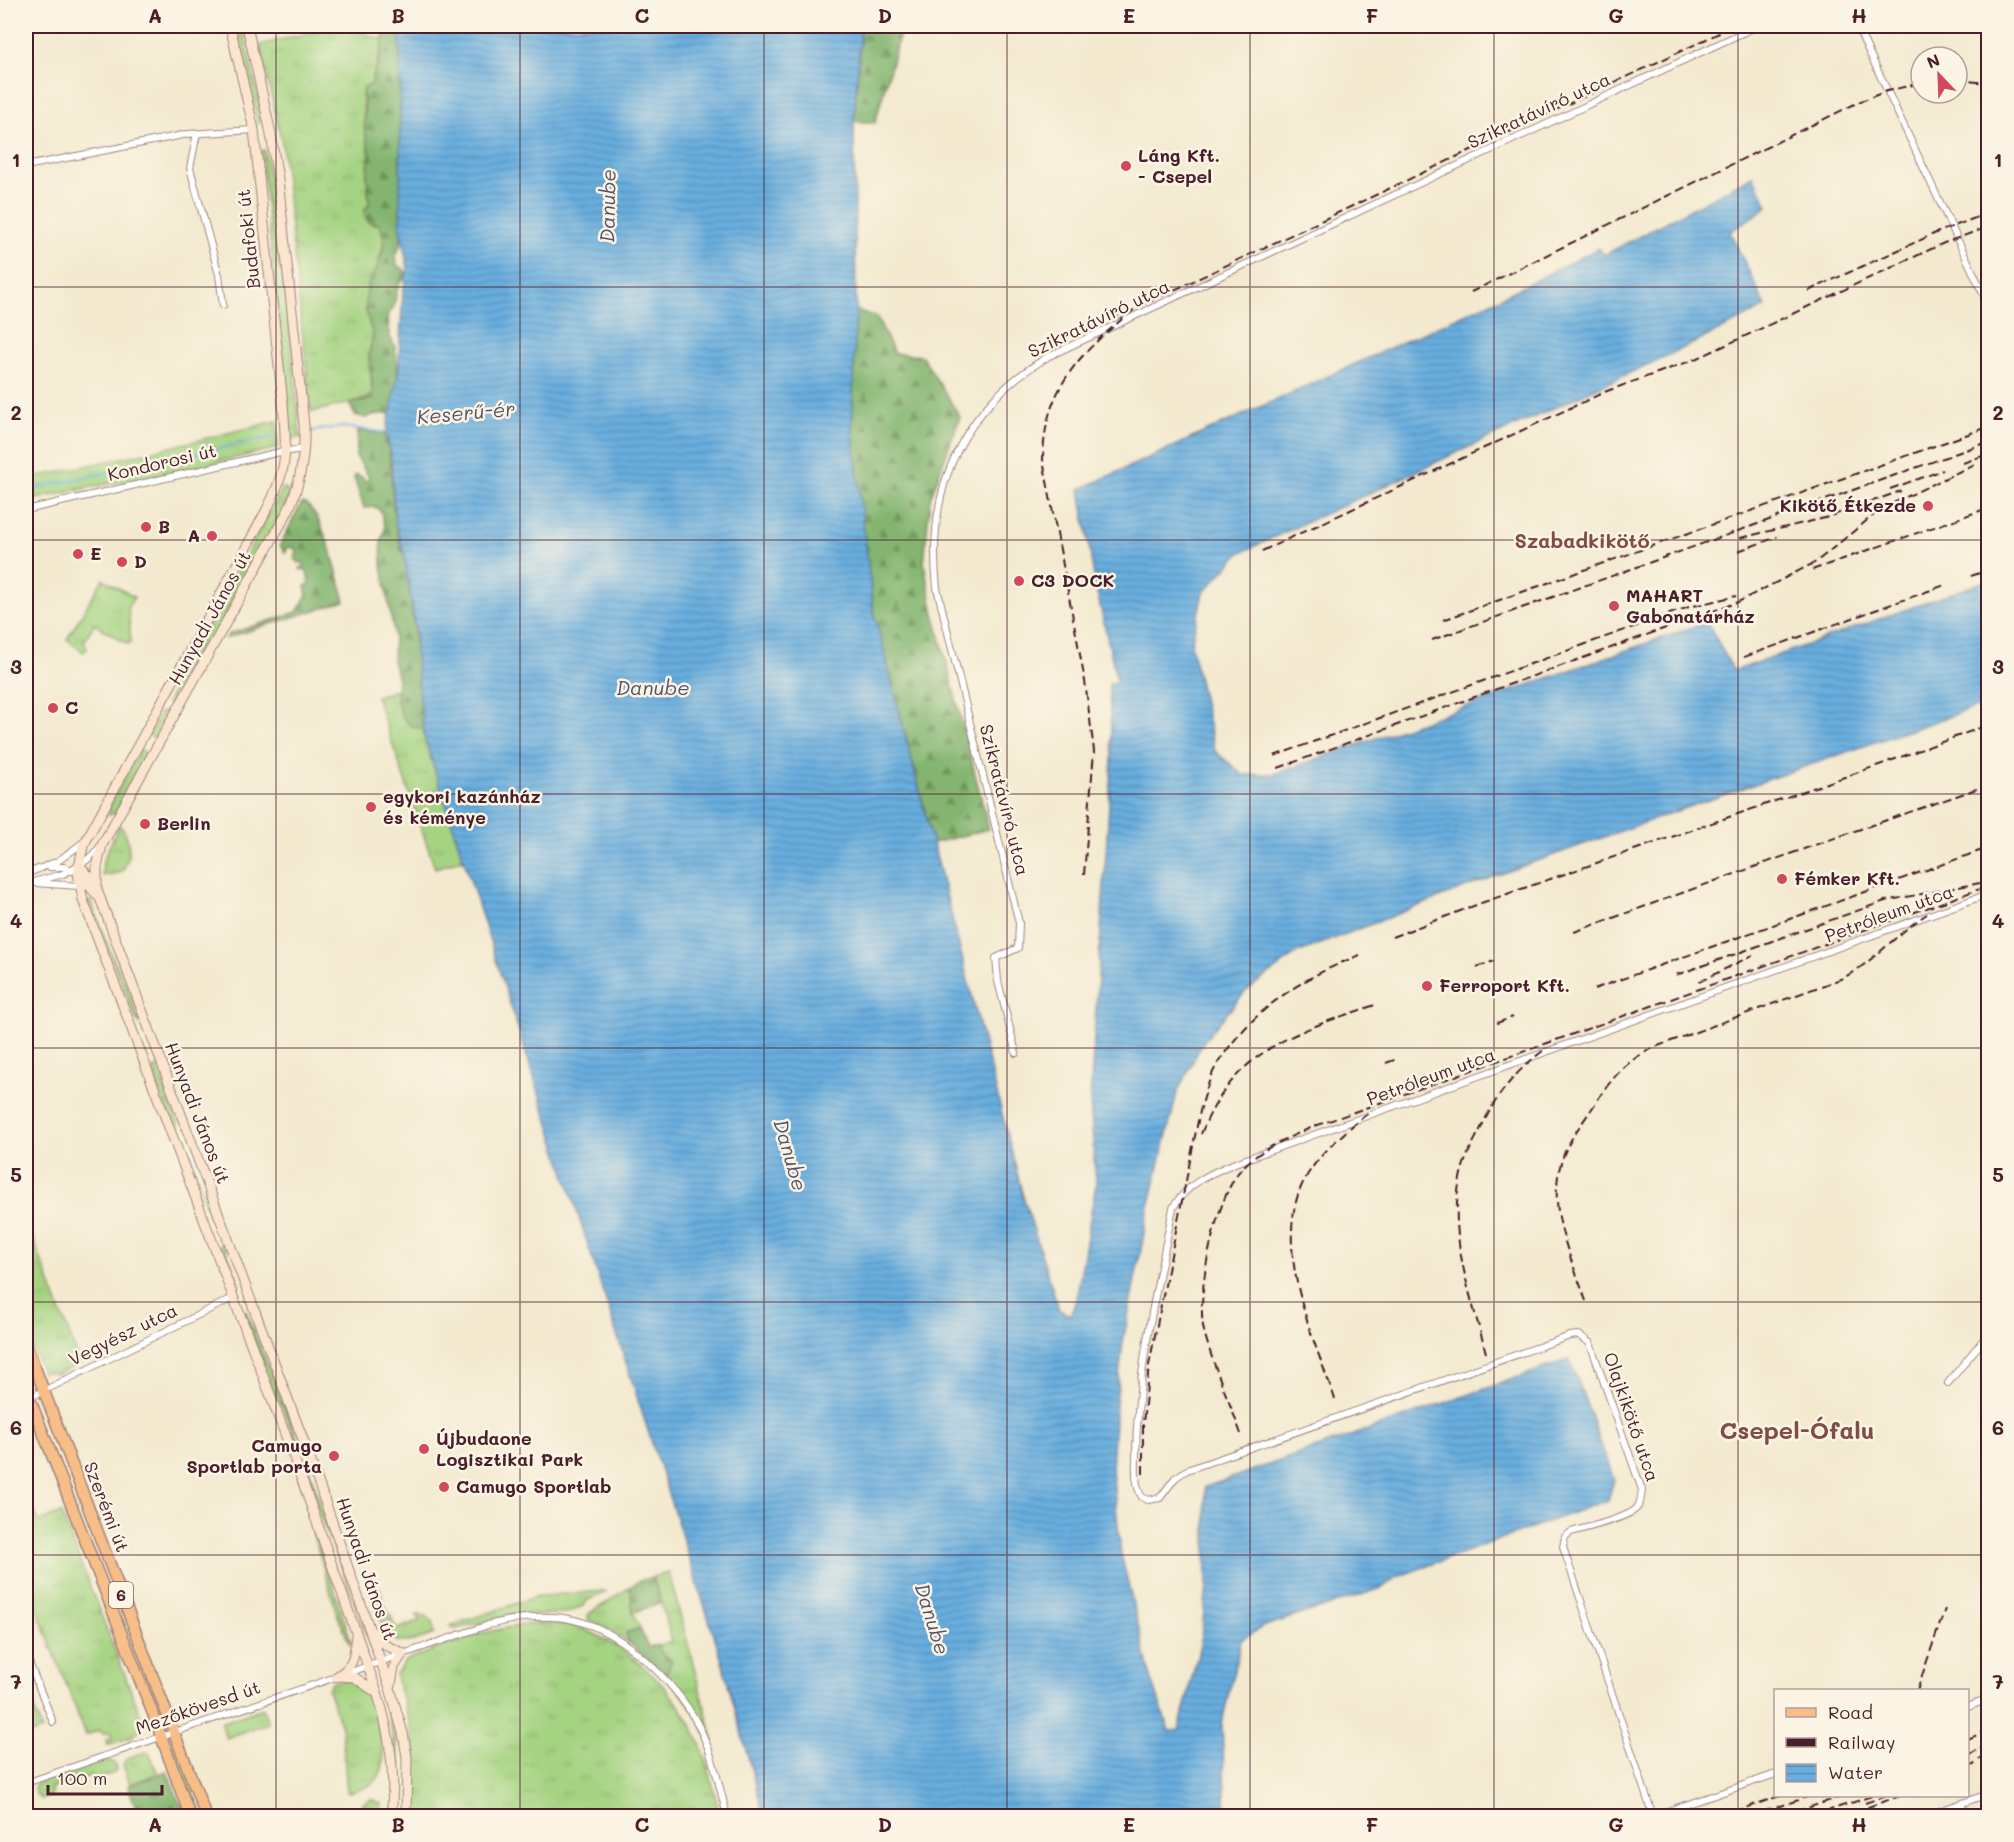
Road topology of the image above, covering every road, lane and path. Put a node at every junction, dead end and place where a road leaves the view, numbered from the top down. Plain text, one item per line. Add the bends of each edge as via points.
1 (230, 26) edge
2 (247, 26) edge
3 (1757, 26) edge
4 (1858, 28) edge
5 (270, 129) junction
6 (254, 130) junction
7 (197, 133) junction
8 (26, 166) edge
9 (1979, 285) junction
10 (1989, 288) edge
11 (1989, 304) edge
12 (223, 305) dead end
13 (305, 449) junction
14 (286, 451) junction
15 (26, 510) edge
16 (160, 705) junction
17 (175, 713) junction
18 (141, 739) junction
19 (156, 747) junction
20 (86, 839) junction
21 (102, 845) junction
22 (42, 868) junction
23 (76, 869) junction
24 (26, 874) edge
25 (33, 883) junction
26 (26, 884) edge
27 (97, 885) junction
28 (79, 886) junction
29 (1989, 894) edge
30 (98, 896) junction
31 (149, 1030) junction
32 (134, 1035) junction
33 (154, 1046) junction
34 (140, 1052) junction
35 (1016, 1053) dead end
36 (186, 1130) junction
37 (172, 1135) junction
38 (200, 1210) junction
39 (223, 1227) junction
40 (215, 1249) junction
41 (247, 1292) junction
42 (233, 1298) junction
43 (1989, 1334) edge
44 (26, 1344) edge
45 (1948, 1383) dead end
46 (43, 1390) junction
47 (27, 1396) edge
48 (307, 1450) junction
49 (293, 1455) junction
50 (1142, 1497) joint
51 (369, 1628) junction
52 (356, 1632) junction
53 (403, 1653) junction
54 (26, 1655) edge
55 (381, 1661) junction
56 (368, 1666) junction
57 (336, 1677) junction
58 (390, 1688) junction
59 (377, 1692) junction
60 (1989, 1700) edge
61 (1969, 1707) edge
62 (53, 1722) dead end
63 (174, 1732) junction
64 (160, 1737) junction
65 (1774, 1775) edge
66 (26, 1783) edge
67 (1989, 1794) edge
68 (1961, 1804) junction
69 (190, 1816) edge
70 (206, 1816) edge
71 (391, 1816) edge
72 (406, 1816) edge
73 (727, 1816) edge
74 (1653, 1816) edge
75 (1925, 1816) edge
76 (1966, 1816) edge

1 - 6 main road, Budafoki út
2 - 5 main road, Budafoki út
3 - 35 street, Szikratávíró utca via 1049,356 1012,382 965,435 946,475 936,517 934,560 937,588 1019,923 1018,948 996,958
4 - 9 street
5 - 6 main road
5 - 13 main road, Budafoki út
6 - 7 street
6 - 14 main road, Budafoki út
7 - 8 street
7 - 12 street via 190,168 219,275
9 - 10 street
9 - 11 street
13 - 14 street, Kondorosi út
13 - 17 main road, Hunyadi János út via 292,503
14 - 15 street, Kondorosi út
14 - 16 main road, Hunyadi János út via 271,502
16 - 17 main road
16 - 18 main road, Hunyadi János út
17 - 19 main road, Hunyadi János út
18 - 19 main road
18 - 20 main road, Hunyadi János út
19 - 21 main road, Hunyadi János út
20 - 22 street
20 - 23 main road, Hunyadi János út
21 - 23 street
21 - 27 main road, Hunyadi János út
22 - 23 street
22 - 24 street
23 - 25 street
23 - 27 main road
23 - 28 main road, Hunyadi János út
23 - 30 main road
25 - 26 street
25 - 28 street
27 - 30 main road, Hunyadi János út
28 - 32 main road, Hunyadi János út
29 - 50 street, Petróleum utca via 1235,1163 1199,1180 1173,1208 1142,1366 1136,1467
30 - 31 main road, Hunyadi János út
31 - 32 main road
31 - 33 main road, Hunyadi János út
32 - 34 main road, Hunyadi János út
33 - 34 main road
33 - 36 main road, Hunyadi János út
34 - 37 main road, Hunyadi János út
36 - 37 main road
36 - 39 main road, Hunyadi János út
37 - 38 main road, Hunyadi János út
38 - 39 main road via 212,1223
38 - 40 main road, Hunyadi János út
39 - 40 main road
39 - 41 main road, Hunyadi János út
40 - 42 main road, Hunyadi János út
41 - 42 main road
41 - 48 main road, Hunyadi János út
42 - 46 street, Vegyész utca
42 - 49 main road, Hunyadi János út
43 - 45 street
44 - 46 main road, Szerémi út / 6
46 - 47 street, Vegyész utca
46 - 63 main road, Szerémi út / 6
47 - 64 main road, Szerémi út / 6
48 - 49 main road
48 - 51 main road, Hunyadi János út
49 - 52 main road, Hunyadi János út
50 - 74 street, Olajkikötő utca via 1160,1498 1175,1478 1187,1470 1570,1336 1585,1338 1642,1491 1636,1509 1571,1532 1563,1547
51 - 53 main road via 387,1647
51 - 55 main road, Hunyadi János út
52 - 56 main road, Hunyadi János út
52 - 57 main road via 354,1659
53 - 55 street, Mezőkövesd út
53 - 58 main road via 394,1667
53 - 73 street, Mezőkövesd út via 510,1620 554,1617 604,1631 641,1658 678,1694 707,1744
54 - 62 street
55 - 56 street, Mezőkövesd út
55 - 58 main road, Hunyadi János út
56 - 57 street, Mezőkövesd út
56 - 59 main road, Hunyadi János út
57 - 59 main road via 354,1677
57 - 63 street, Mezőkövesd út
58 - 72 main road, Hunyadi János út via 406,1757
59 - 71 main road, Hunyadi János út via 392,1762
60 - 61 street
63 - 64 street, Mezőkövesd út
63 - 70 main road, Szerémi út / 6
64 - 66 street, Mezőkövesd út
64 - 69 main road, Szerémi út / 6
65 - 74 street
67 - 68 street
68 - 75 street
68 - 76 street

